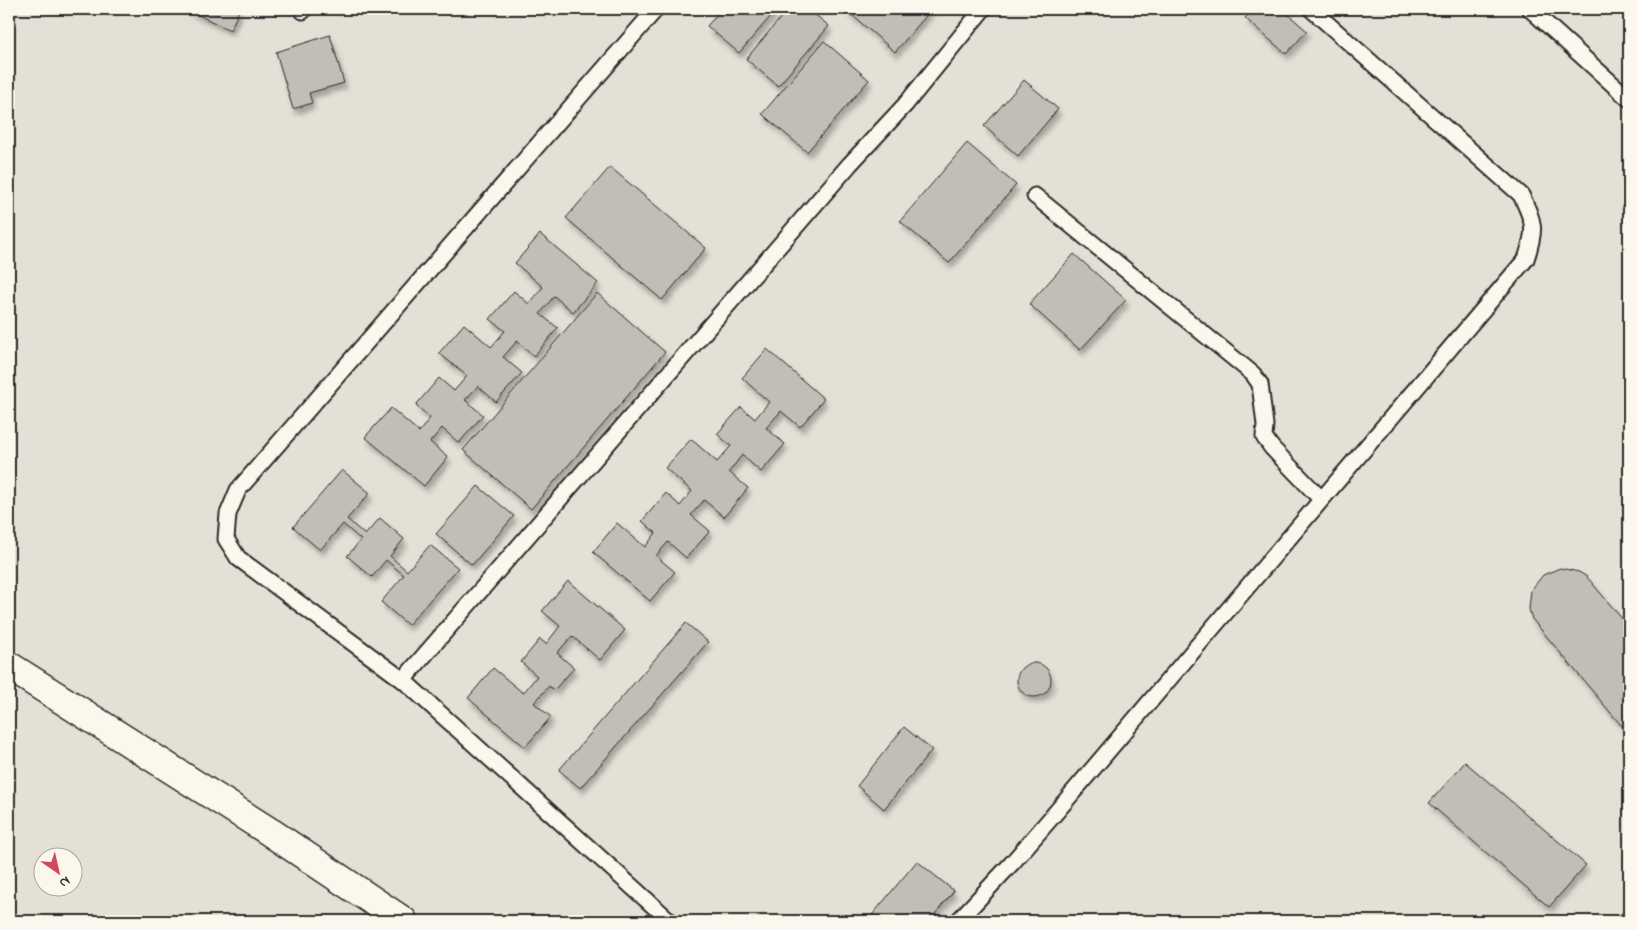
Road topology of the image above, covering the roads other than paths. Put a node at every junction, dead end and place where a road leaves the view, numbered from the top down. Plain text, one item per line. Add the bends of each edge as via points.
1 (656, 9) edge
2 (983, 9) edge
3 (1311, 9) edge
4 (1530, 9) edge
5 (1629, 99) edge
6 (1035, 196) dead end
7 (1321, 499) junction
8 (9, 666) edge
9 (403, 680) junction
10 (403, 921) edge
11 (670, 921) edge
12 (958, 921) edge

1 - 9 lane via 238,490 228,514 226,539 238,558
2 - 9 lane via 904,105
3 - 7 lane via 1522,196 1532,218 1533,231 1526,259
4 - 5 lane
6 - 7 lane via 1253,374 1260,384 1264,437
7 - 12 lane via 1050,818
8 - 10 street
9 - 11 lane

